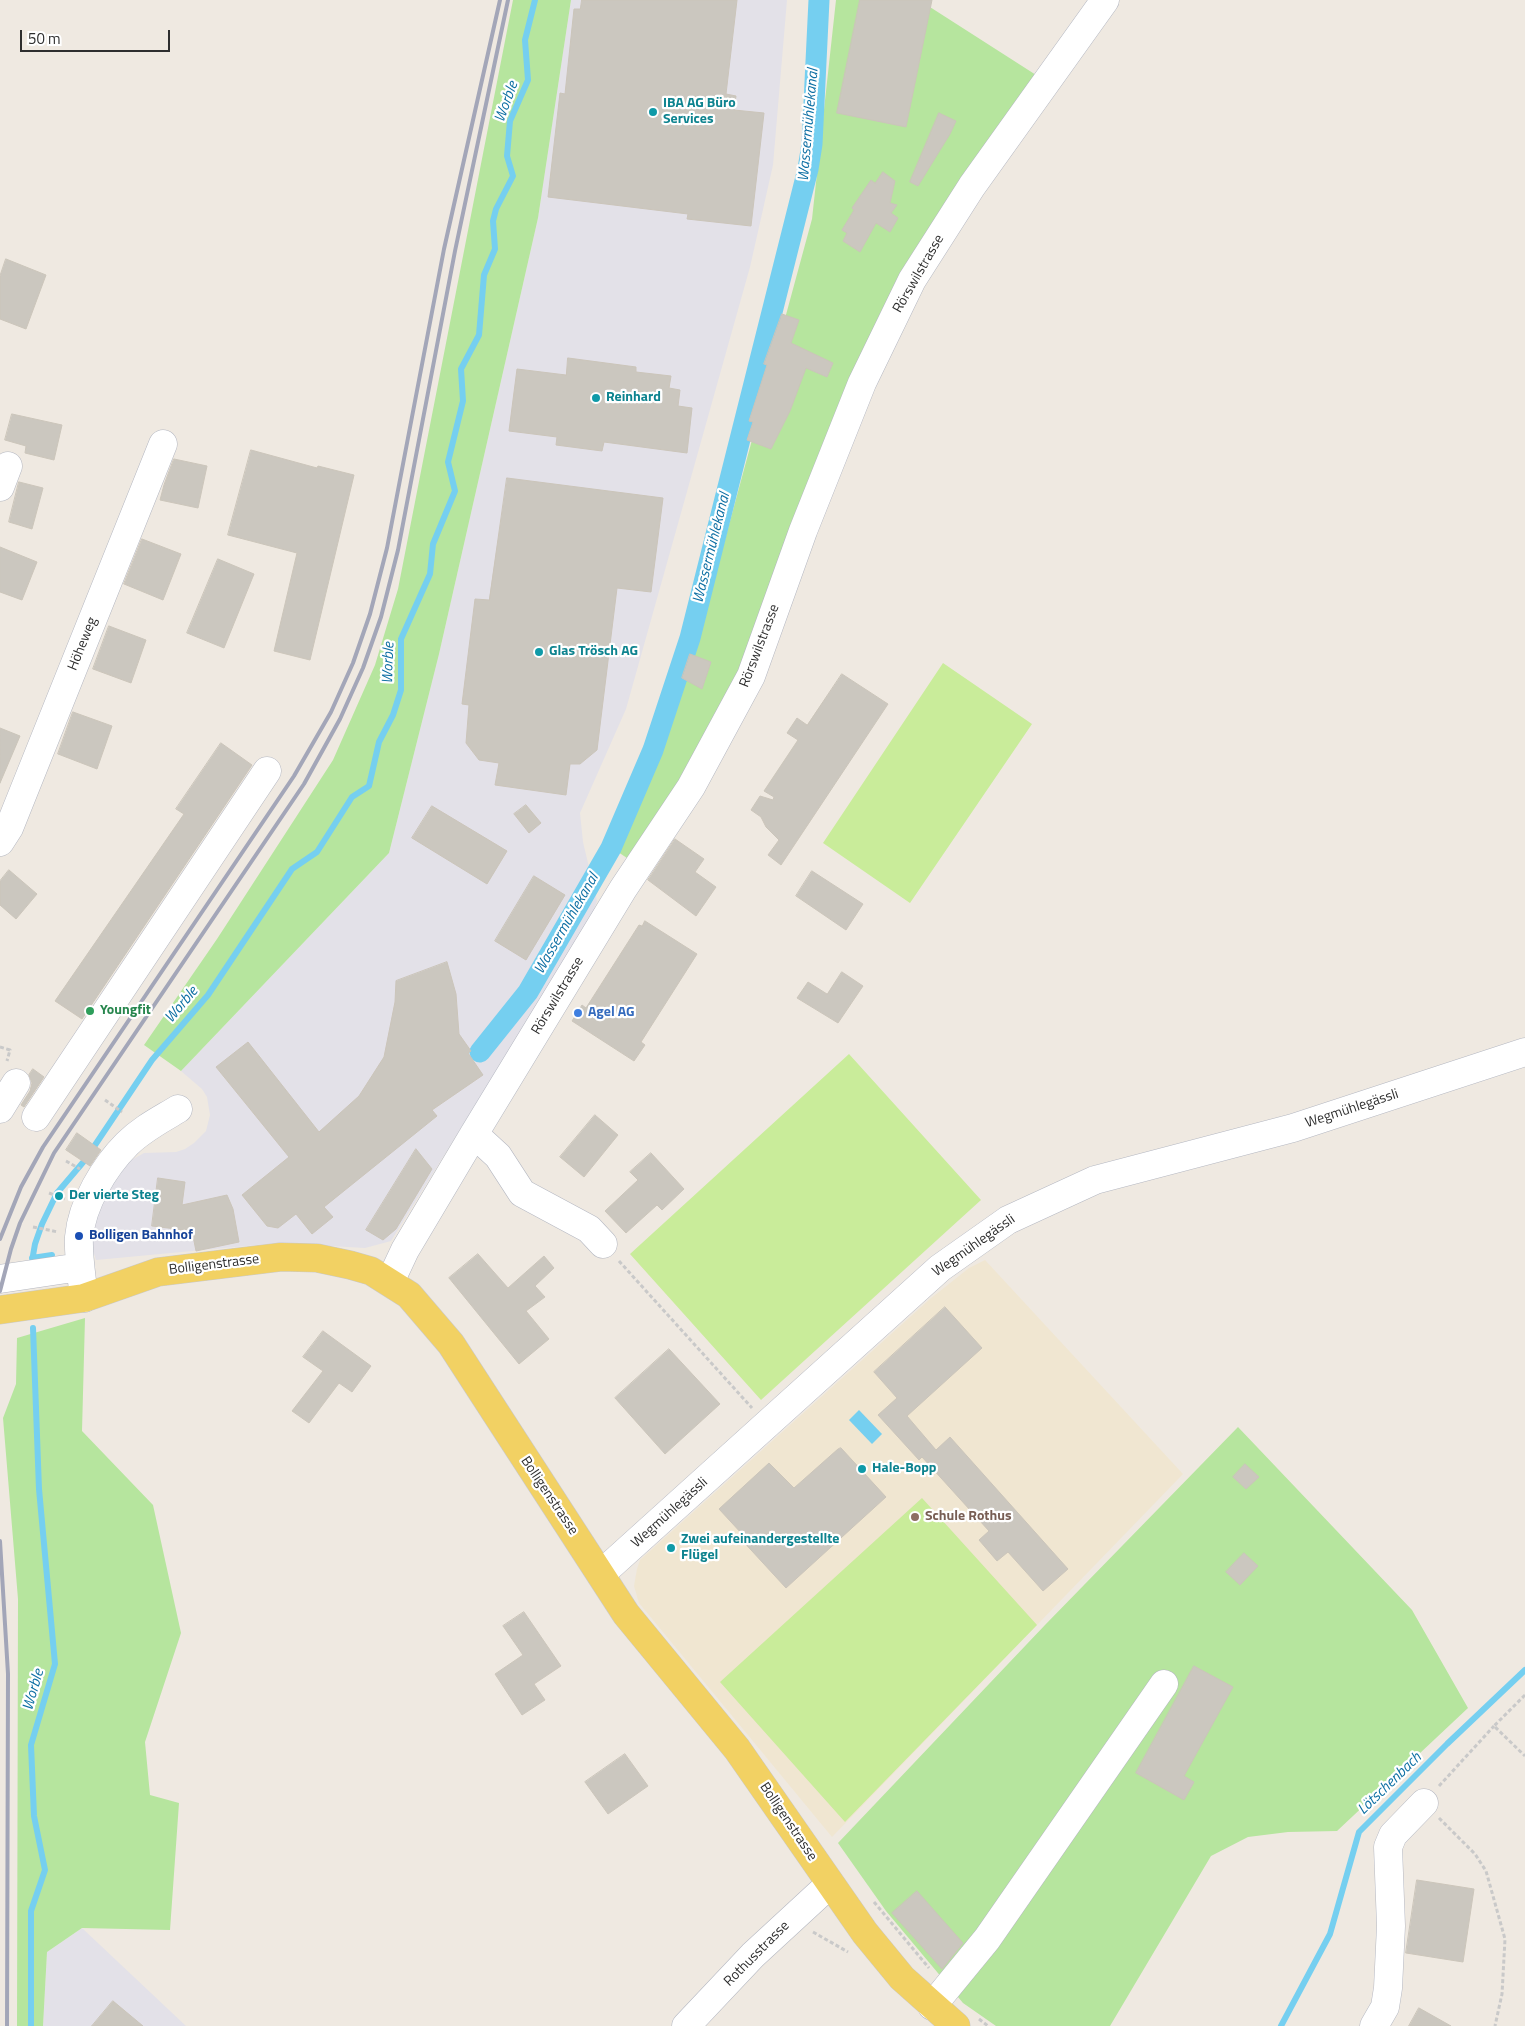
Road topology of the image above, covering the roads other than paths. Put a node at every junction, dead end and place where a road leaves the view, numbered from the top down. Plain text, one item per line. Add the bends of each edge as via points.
1 (1105, 0) edge
2 (163, 444) dead end
3 (267, 771) dead end
4 (0, 842) edge
5 (1525, 1052) edge
6 (16, 1083) dead end
7 (0, 1109) edge
8 (178, 1109) dead end
9 (36, 1117) dead end
10 (474, 1134) junction
11 (603, 1244) road end
12 (80, 1267) junction
13 (0, 1279) edge
14 (390, 1282) junction
15 (84, 1298) junction
16 (0, 1310) edge
17 (601, 1574) junction
18 (1164, 1684) dead end
19 (1424, 1803) road end
20 (830, 1884) junction
21 (932, 2006) junction
22 (686, 2026) edge
23 (956, 2026) edge
24 (1374, 2026) edge

1 - 10 street, Rörswilstrasse via 972,186 912,280 862,383 803,531 751,676 691,787 623,890
2 - 4 street, Höheweg via 9,828
3 - 9 street
5 - 17 street, Wegmühlegässli via 1293,1128 1095,1180 1008,1220 940,1268
6 - 7 street
8 - 12 street via 127,1144 108,1168 88,1202 82,1220
10 - 11 street via 498,1156 522,1193 589,1229
10 - 14 street, Rörswilstrasse via 405,1250
12 - 13 street
12 - 15 street
14 - 15 main road, Bolligenstrasse via 371,1271 343,1263 281,1257 158,1272
14 - 17 main road, Bolligenstrasse via 409,1295 451,1344
15 - 16 main road, Bolligenstrasse
17 - 20 main road, Bolligenstrasse via 626,1614 742,1756
18 - 21 street via 987,1939
19 - 24 street via 1393,1835 1388,1847 1391,1926 1388,1988 1385,2007
20 - 21 main road, Bolligenstrasse via 880,1953
20 - 22 street, Rothusstrasse via 753,1955
21 - 23 main road, Bolligenstrasse

